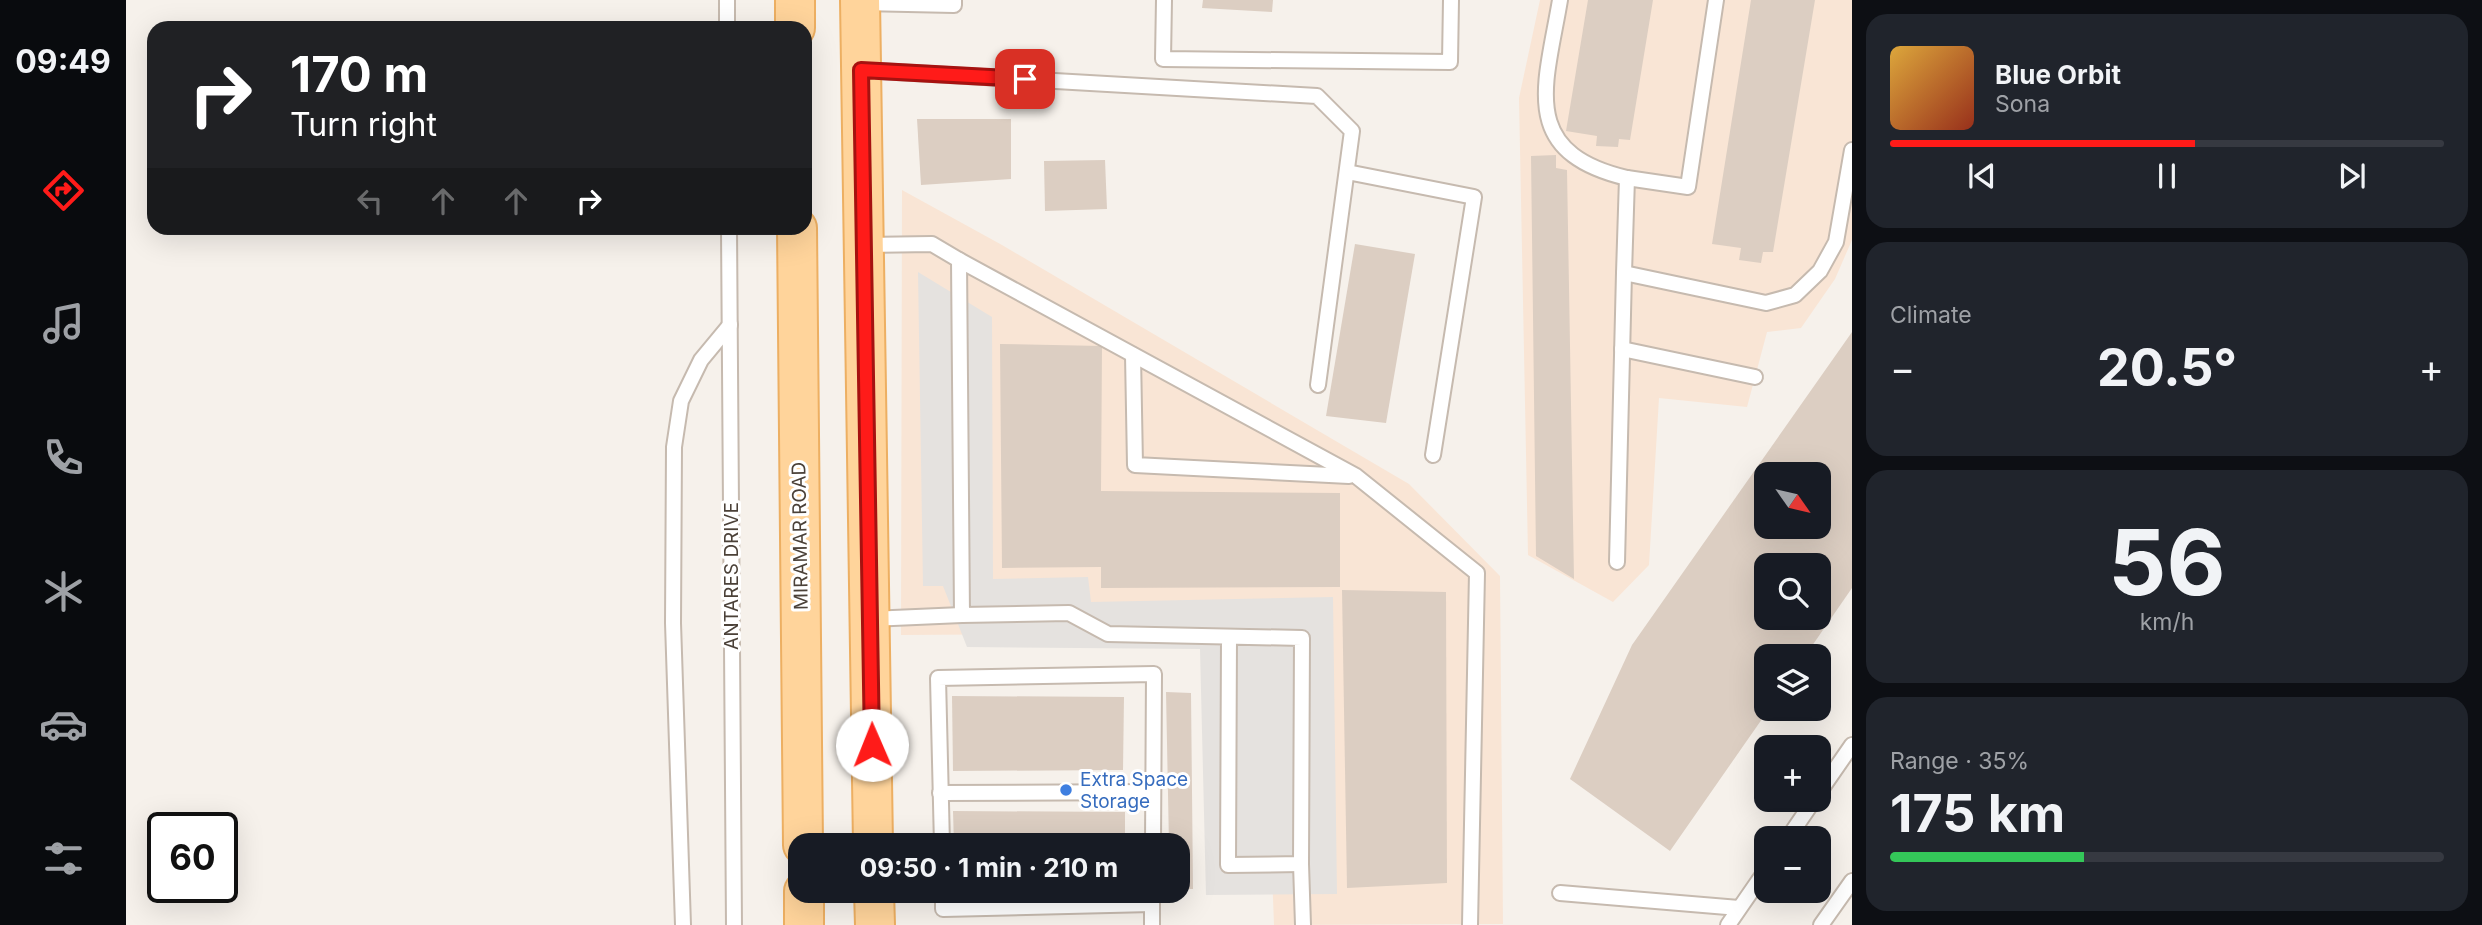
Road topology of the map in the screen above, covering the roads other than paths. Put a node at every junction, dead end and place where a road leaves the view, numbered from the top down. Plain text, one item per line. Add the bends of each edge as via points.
1 (727, 0) edge
2 (795, 0) edge
3 (954, 0) edge
4 (1164, 0) edge
5 (1451, 0) edge
6 (1560, 0) edge
7 (1716, 0) edge
8 (860, 2) edge
9 (727, 21) edge
10 (795, 21) edge
11 (861, 70) junction
12 (1852, 150) edge
13 (1347, 172) junction
14 (1627, 178) junction
15 (729, 235) edge
16 (797, 235) edge
17 (864, 245) junction
18 (959, 260) junction
19 (1624, 273) junction
20 (730, 325) junction
21 (1622, 349) junction
22 (1133, 355) junction
23 (1755, 377) dead end
24 (1318, 385) dead end
25 (1433, 455) dead end
26 (1356, 476) junction
27 (1617, 562) dead end
28 (962, 615) junction
29 (870, 619) junction
30 (1229, 638) junction
31 (1852, 744) edge
32 (1831, 775) edge
33 (1153, 792) junction
34 (940, 793) junction
35 (803, 833) edge
36 (873, 833) edge
37 (942, 833) edge
38 (1153, 833) edge
39 (1301, 864) junction
40 (1852, 881) edge
41 (1754, 888) edge
42 (1560, 893) dead end
43 (804, 903) edge
44 (874, 903) edge
45 (943, 903) edge
46 (1048, 903) edge
47 (1152, 903) edge
48 (1740, 908) junction
49 (683, 925) edge
50 (734, 925) edge
51 (804, 925) edge
52 (875, 925) edge
53 (1152, 925) edge
54 (1303, 925) edge
55 (1471, 925) edge
56 (1728, 925) edge
57 (1821, 925) edge

1 - 9 lane
2 - 10 main road
3 - 8 lane via 954,5
4 - 5 lane via 1163,59 1450,62
6 - 14 lane via 1544,100 1549,128 1566,148 1597,170
7 - 14 lane via 1688,187
8 - 11 main road
11 - 13 lane via 1317,96 1352,131
11 - 17 main road
12 - 19 lane via 1836,242 1820,271 1796,295 1766,303
13 - 24 lane
13 - 25 lane via 1474,197
14 - 19 lane
15 - 20 lane, ANTARES DRIVE
16 - 35 main road, MIRAMAR ROAD
17 - 18 lane via 932,244
17 - 29 main road
18 - 22 lane
18 - 28 lane
19 - 21 lane
20 - 49 lane via 701,360 681,401 674,447 673,623
20 - 50 lane, ANTARES DRIVE
21 - 23 lane
21 - 27 lane
22 - 26 lane
22 - 26 lane via 1135,465
26 - 55 lane via 1477,573
28 - 29 lane
28 - 30 lane via 1069,613 1108,634
29 - 36 main road
30 - 39 lane via 1228,864
30 - 39 lane via 1302,638
31 - 32 lane
33 - 34 lane
33 - 34 lane via 1154,674 938,678
33 - 38 lane
34 - 37 lane
39 - 54 lane
40 - 57 lane
41 - 48 lane
42 - 48 lane
43 - 51 main road
44 - 52 main road
45 - 46 lane via 943,909
47 - 53 lane
48 - 56 lane

